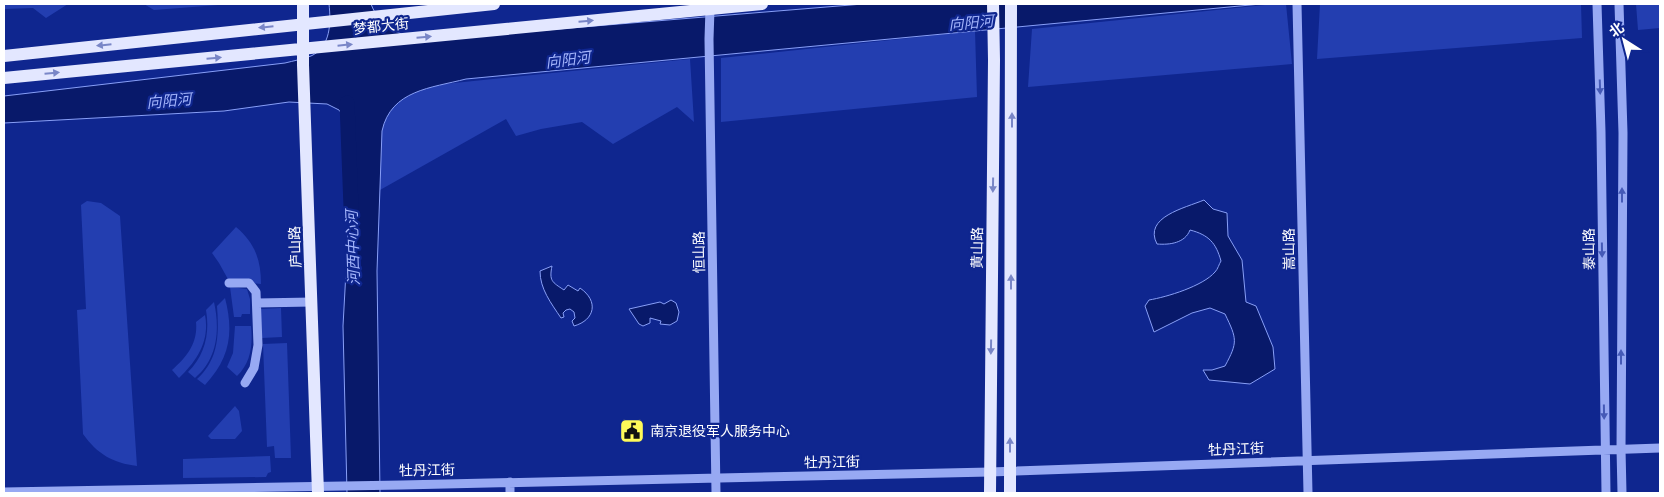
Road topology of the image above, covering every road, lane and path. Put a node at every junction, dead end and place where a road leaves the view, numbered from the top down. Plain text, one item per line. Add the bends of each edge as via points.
1 (303, 4) edge
2 (494, 4) edge
3 (762, 4) edge
4 (1298, 4) edge
5 (1597, 4) edge
6 (1619, 4) edge
7 (1011, 5) edge
8 (993, 7) edge
9 (710, 9) junction
10 (309, 23) junction
11 (309, 48) junction
12 (4, 56) edge
13 (4, 78) edge
14 (229, 283) dead end
15 (312, 302) junction
16 (257, 303) junction
17 (246, 383) dead end
18 (1660, 448) edge
19 (1604, 450) junction
20 (1620, 450) junction
21 (1308, 461) junction
22 (1010, 471) junction
23 (990, 472) junction
24 (716, 478) junction
25 (510, 482) junction
26 (318, 490) edge
27 (4, 492) edge
28 (510, 493) edge
29 (716, 493) edge
30 (990, 493) edge
31 (1010, 493) edge
32 (1308, 493) edge
33 (1606, 493) edge
34 (1622, 493) edge

1 - 10 main road, 庐山路
2 - 10 main road, 梦都大街
3 - 9 main road, 梦都大街
4 - 21 street, 嵩山路
5 -> 19 street, 泰山路
20 -> 6 street via 1623,132
22 -> 7 main road
8 -> 23 main road, 黄山路
11 -> 9 main road, 梦都大街
9 - 24 street, 恒山路
10 - 11 main road, 庐山路
10 -> 12 main road, 梦都大街
13 -> 11 main road, 梦都大街
11 - 15 main road, 庐山路 via 303,65
14 - 16 street via 249,283 256,292
15 - 16 street
15 - 26 main road, 庐山路
16 - 17 street via 258,345 254,368
18 - 20 street, 牡丹江街
19 - 20 street, 牡丹江街
19 - 21 street, 牡丹江街
19 - 33 street, 泰山路
20 - 34 street
21 - 22 street, 牡丹江街
21 - 32 street, 嵩山路
22 - 23 street, 牡丹江街
22 - 31 main road
23 - 24 street, 牡丹江街
23 - 30 main road, 黄山路
24 - 25 street, 牡丹江街
24 - 29 street, 恒山路
25 - 26 street, 牡丹江街 via 346,485
25 - 28 street
26 - 27 street, 牡丹江街

